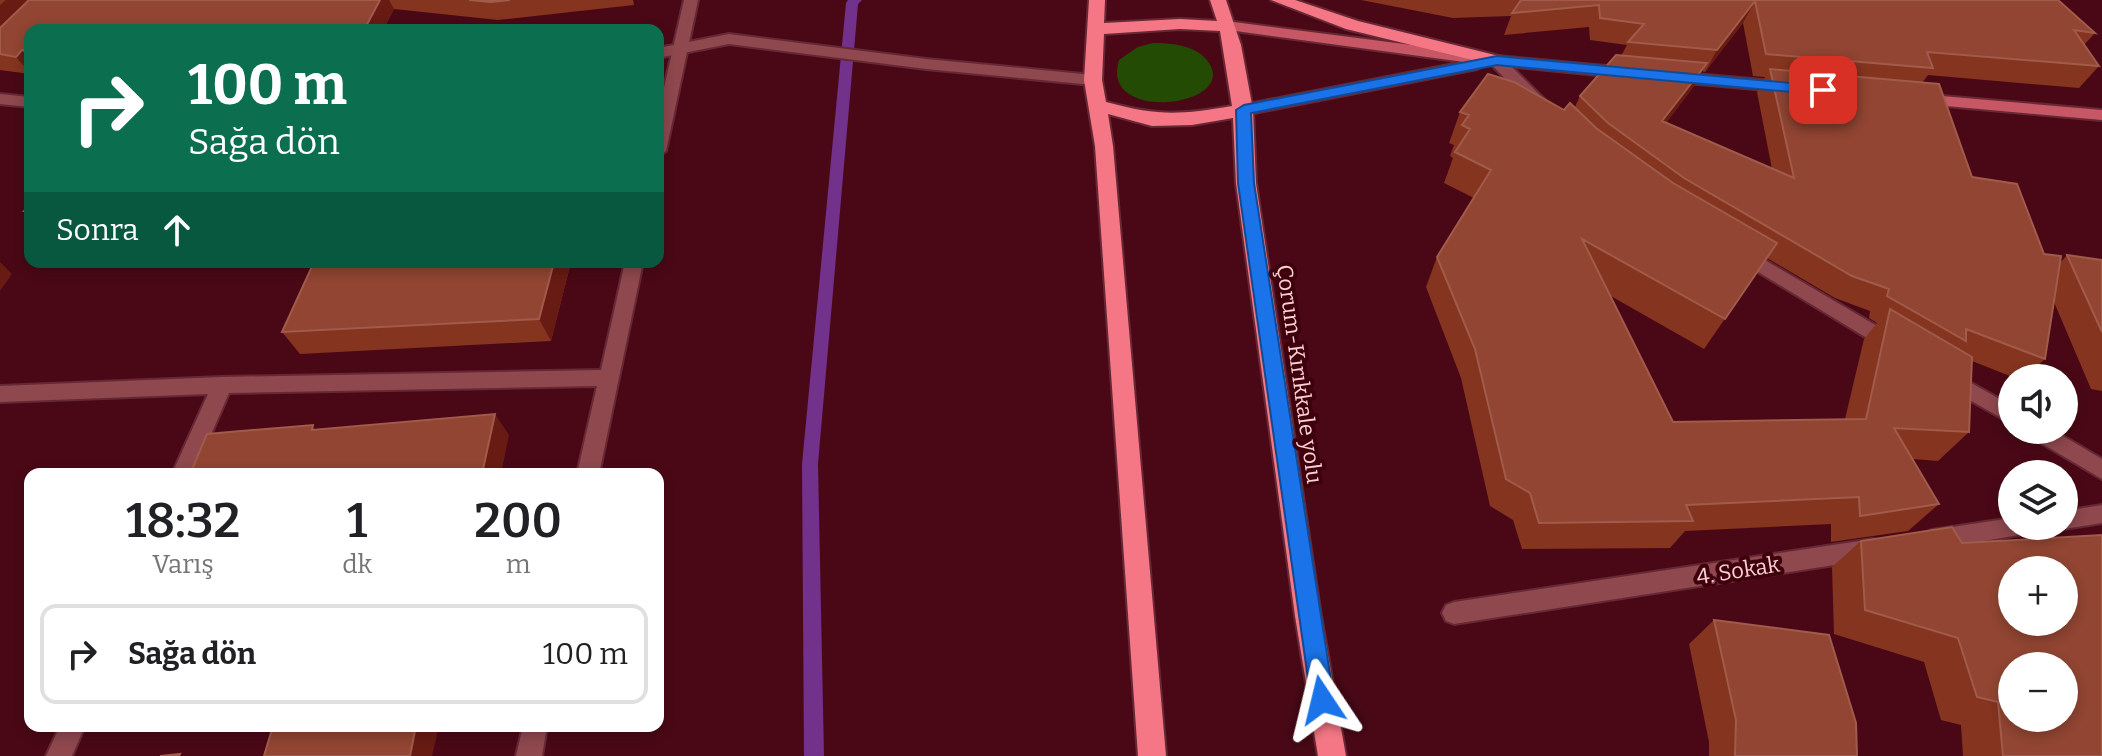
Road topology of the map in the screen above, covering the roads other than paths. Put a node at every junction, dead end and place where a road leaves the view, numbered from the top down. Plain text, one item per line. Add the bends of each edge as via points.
1 (691, 0) edge
2 (1097, 0) edge
3 (1218, 0) edge
4 (1279, 0) edge
5 (1226, 26) junction
6 (1095, 29) junction
7 (681, 48) junction
8 (664, 52) edge
9 (1497, 61) junction
10 (1093, 80) junction
11 (1807, 89) edge
12 (1900, 97) edge
13 (0, 99) edge
14 (24, 101) edge
15 (1097, 105) junction
16 (1244, 110) junction
17 (2102, 115) edge
18 (1559, 123) edge
19 (664, 124) edge
20 (1730, 247) edge
21 (633, 268) edge
22 (1905, 351) edge
23 (1931, 367) edge
24 (608, 378) junction
25 (222, 385) junction
26 (0, 394) edge
27 (1998, 408) edge
28 (2059, 444) edge
29 (186, 468) edge
30 (589, 468) edge
31 (2102, 470) edge
32 (2102, 514) edge
33 (2078, 518) edge
34 (1998, 530) edge
35 (1454, 613) dead end
36 (70, 732) edge
37 (534, 732) edge
38 (59, 756) edge
39 (529, 756) edge
40 (1152, 756) edge
41 (1332, 756) edge

1 - 7 street
2 - 6 highway
3 - 5 highway, Çorum-Kırıkkale yolu
4 - 9 highway via 1352,25
5 - 6 highway
5 - 9 main road
5 - 16 highway, Çorum-Kırıkkale yolu
6 - 10 highway
7 - 8 street
7 - 10 street via 729,39
7 - 19 street
9 - 11 main road
9 - 16 main road
9 - 18 street
10 - 15 highway
12 - 17 main road
13 - 14 street
15 - 16 highway via 1152,120
15 - 40 highway
16 - 41 highway, Çorum-Kırıkkale yolu via 1246,183
20 - 22 street
21 - 24 street
23 - 27 street
24 - 25 street
24 - 30 street
25 - 26 street
25 - 29 street
28 - 31 street
32 - 33 street
34 - 35 street, 4. Sokak
36 - 38 street
37 - 39 street

